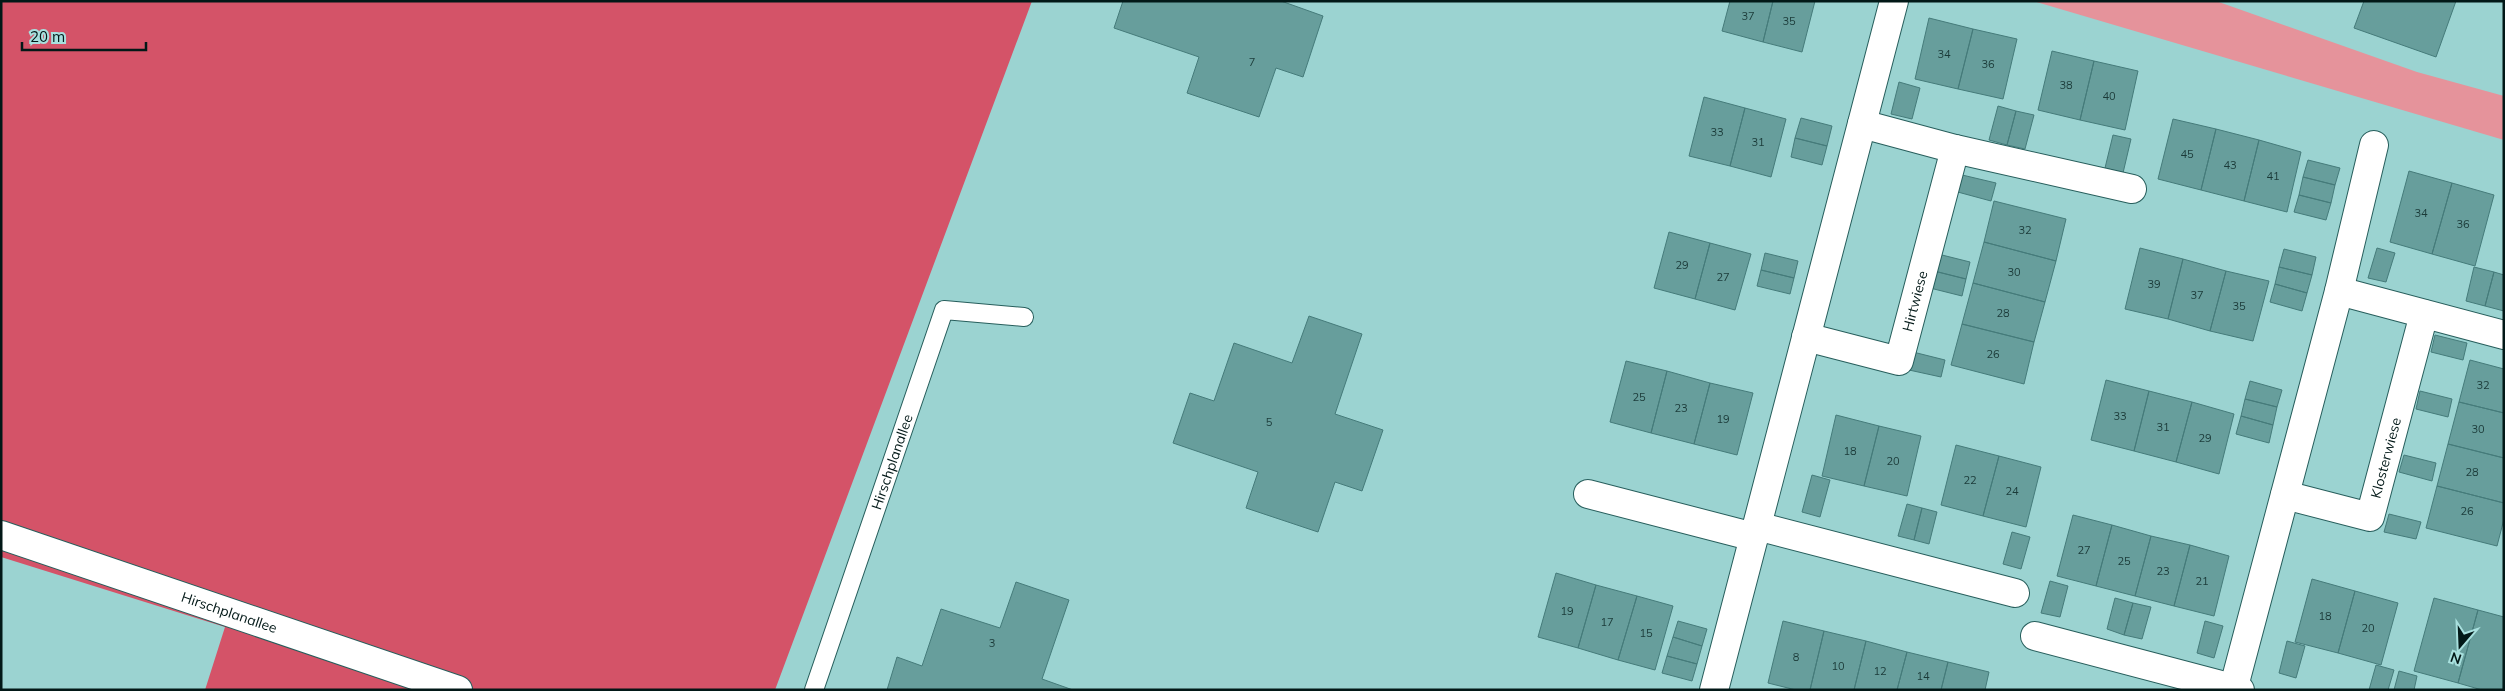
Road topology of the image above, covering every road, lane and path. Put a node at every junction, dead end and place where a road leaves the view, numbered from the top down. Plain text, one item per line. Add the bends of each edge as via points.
1 (1894, 1) edge
2 (1862, 124) junction
3 (2374, 145) dead end
4 (1955, 149) junction
5 (2132, 189) dead end
6 (2339, 291) junction
7 (2424, 314) junction
8 (1024, 317) dead end
9 (2504, 335) edge
10 (1806, 337) junction
11 (1588, 494) dead end
12 (2285, 495) junction
13 (1756, 532) junction
14 (1, 535) edge
15 (2015, 593) dead end
16 (2035, 636) dead end
17 (2236, 689) edge
18 (458, 690) edge
19 (814, 690) edge
20 (1714, 690) edge

1 - 2 street
2 - 4 street
2 - 10 street
3 - 6 street
4 - 5 street
4 - 10 street, Hirtwiese via 1899,361
6 - 7 street
6 - 12 street
7 - 9 street
7 - 12 street, Klosterwiese via 2370,517
8 - 19 lane, Hirschplanallee via 944,310
10 - 13 street
11 - 13 street
12 - 17 street
13 - 15 street
13 - 20 street
14 - 18 street, Hirschplanallee
16 - 17 street

